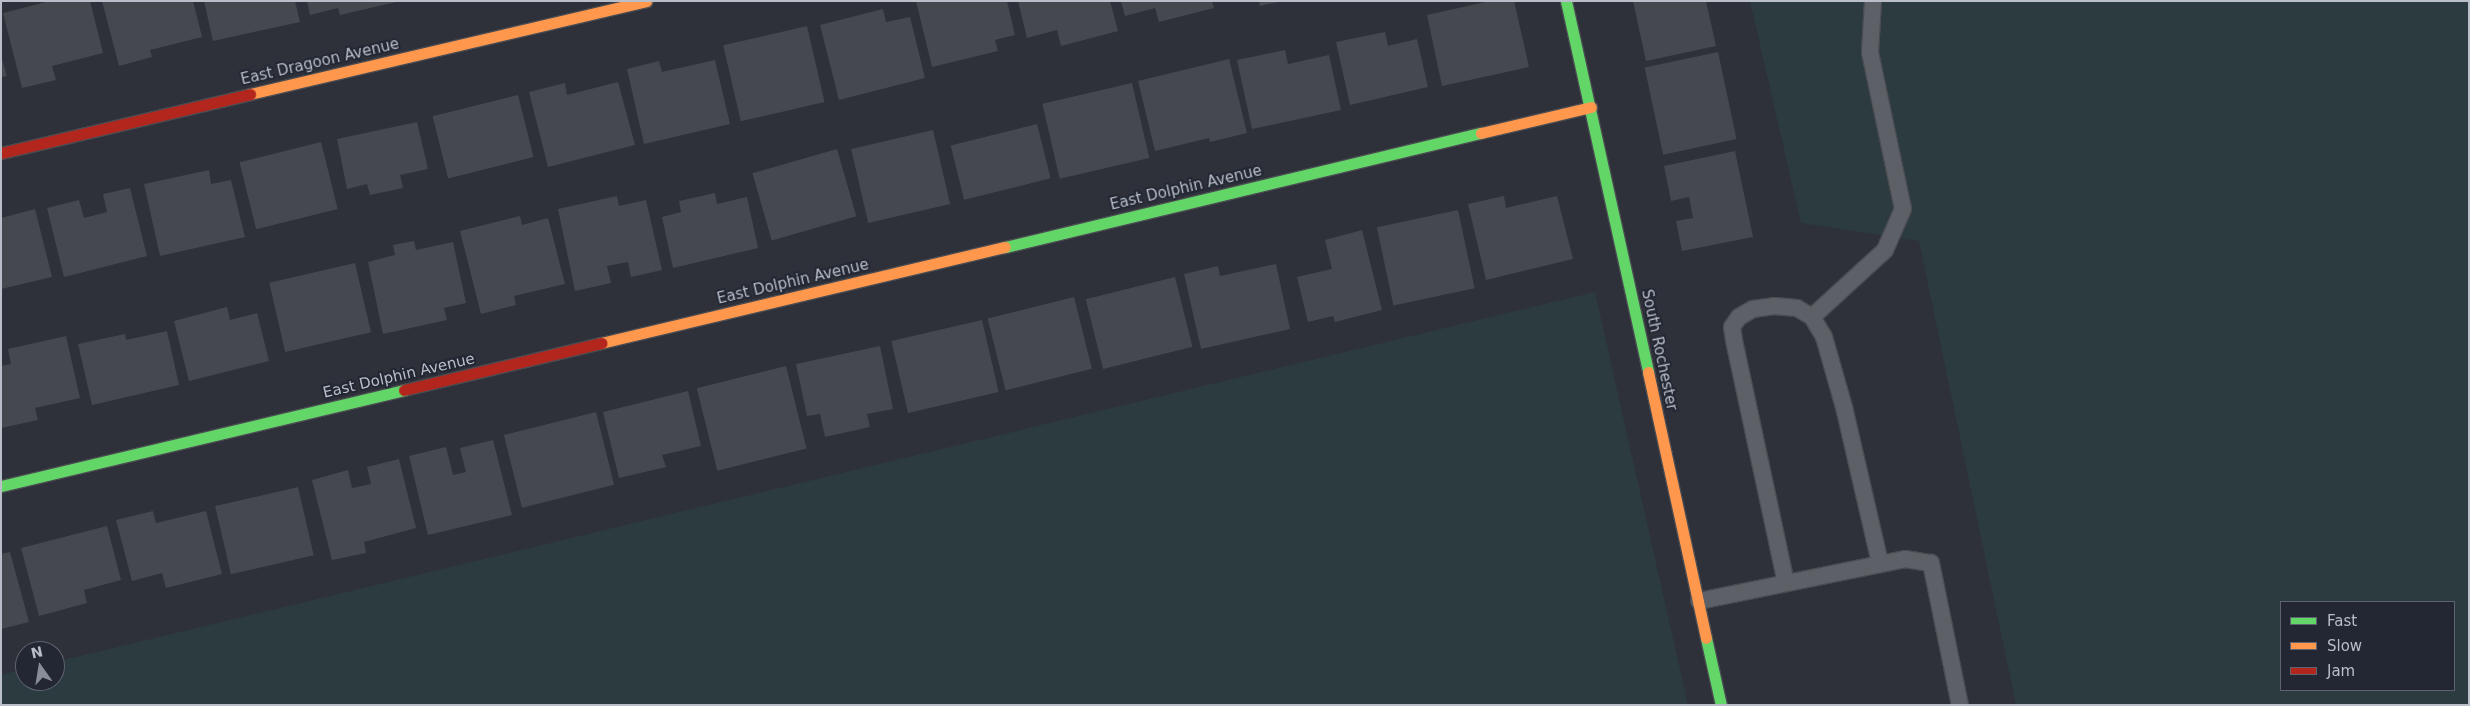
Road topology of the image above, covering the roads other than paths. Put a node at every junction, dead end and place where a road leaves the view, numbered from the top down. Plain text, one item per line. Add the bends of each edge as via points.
1 (646, 1) edge
2 (1566, 1) edge
3 (1873, 1) edge
4 (1591, 107) junction
5 (1, 153) edge
6 (1812, 317) junction
7 (1, 486) edge
8 (1880, 563) junction
9 (1786, 583) junction
10 (1698, 601) junction
11 (1721, 705) edge
12 (1960, 705) edge

1 - 5 street, East Dragoon Avenue
2 - 4 street, South Rochester
3 - 6 lane via 1870,52 1904,209 1885,250
4 - 7 street, East Dolphin Avenue
4 - 10 street, South Rochester
6 - 8 lane via 1824,337 1844,407
6 - 9 lane via 1797,308 1774,306 1753,309 1739,317 1732,327
8 - 9 lane
8 - 12 lane via 1905,559 1931,563
9 - 10 lane
10 - 11 street, South Rochester

